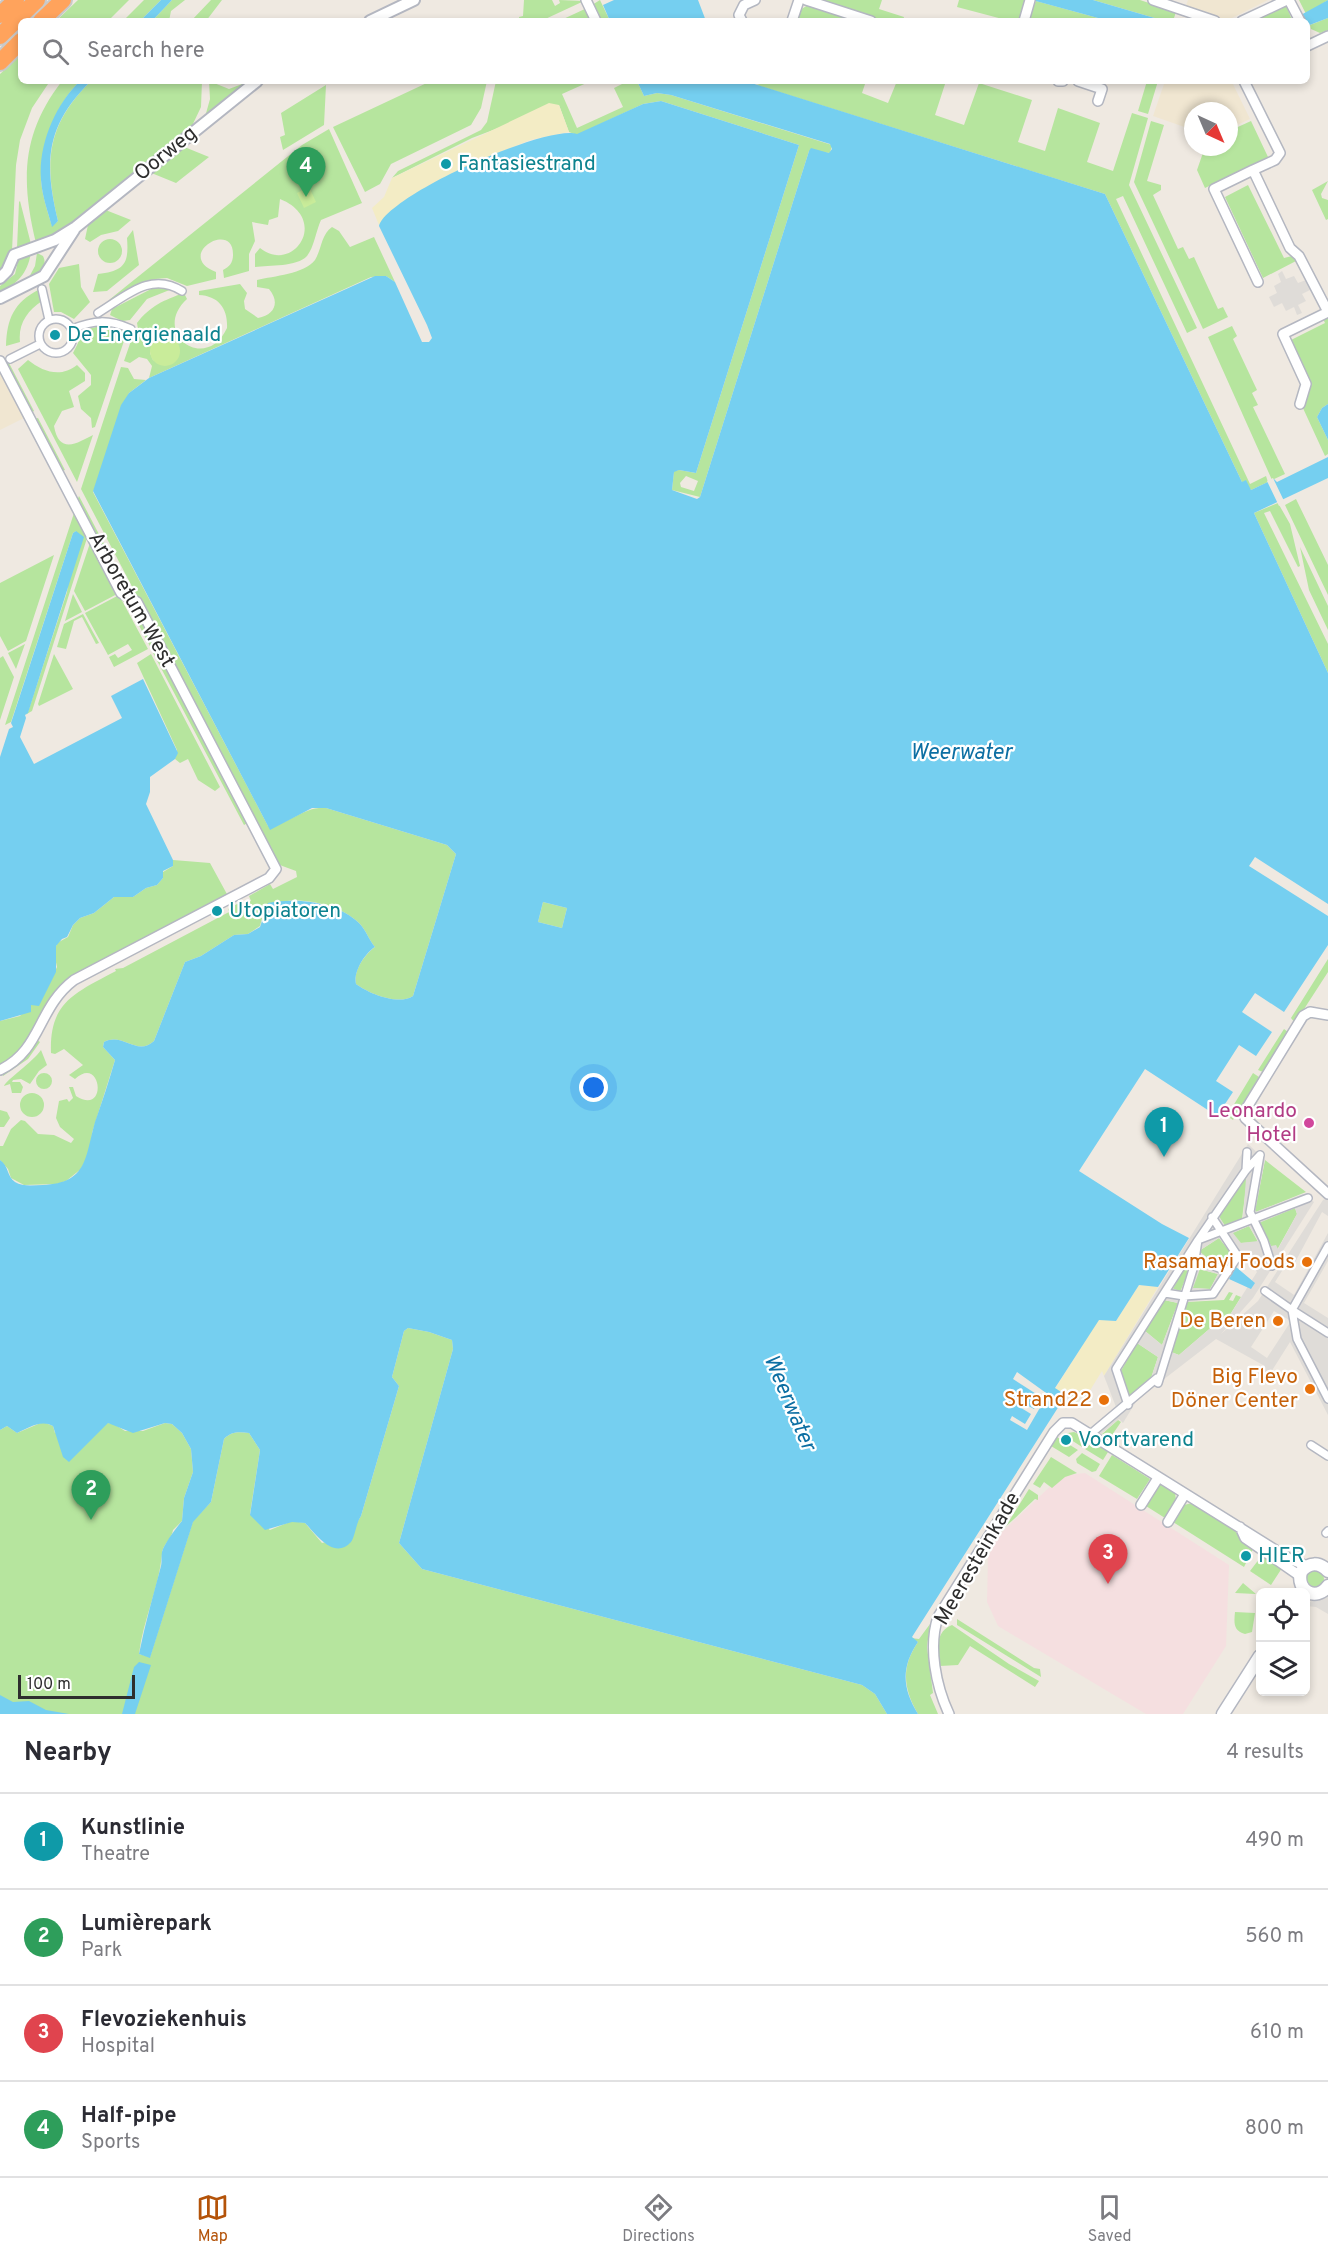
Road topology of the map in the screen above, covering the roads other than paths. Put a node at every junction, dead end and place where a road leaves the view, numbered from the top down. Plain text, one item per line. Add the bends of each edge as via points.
1 (16, 0) edge
2 (37, 0) edge
3 (63, 0) edge
4 (414, 0) edge
5 (755, 0) edge
6 (799, 0) edge
7 (806, 0) edge
8 (1030, 0) edge
9 (1153, 0) edge
10 (1288, 0) edge
11 (587, 2) edge
12 (0, 15) edge
13 (18, 18) edge
14 (18, 18) edge
15 (44, 18) edge
16 (376, 18) edge
17 (595, 18) edge
18 (740, 18) edge
19 (793, 18) edge
20 (862, 18) edge
21 (1025, 18) edge
22 (1206, 18) edge
23 (1249, 18) edge
24 (1299, 18) edge
25 (0, 36) edge
26 (1328, 36) edge
27 (1310, 41) edge
28 (18, 44) edge
29 (0, 62) edge
30 (252, 84) edge
31 (1087, 84) edge
32 (1246, 84) edge
33 (1098, 101) dead end
34 (1253, 170) junction
35 (76, 227) junction
36 (44, 243) junction
37 (50, 269) junction
38 (0, 278) edge
39 (1258, 282) dead end
40 (42, 289) dead end
41 (182, 291) dead end
42 (0, 298) edge
43 (94, 305) dead end
44 (1328, 312) edge
45 (98, 313) junction
46 (49, 320) junction
47 (102, 320) junction
48 (72, 329) junction
49 (131, 329) dead end
50 (40, 344) junction
51 (5, 360) edge
52 (1300, 404) dead end
53 (1328, 1015) edge
54 (0, 1070) edge
55 (1247, 1152) dead end
56 (1246, 1170) junction
57 (1328, 1194) edge
58 (1308, 1198) dead end
59 (1212, 1217) junction
60 (1252, 1220) junction
61 (1222, 1231) junction
62 (1198, 1240) junction
63 (1328, 1246) edge
64 (1196, 1258) junction
65 (1272, 1266) dead end
66 (1228, 1272) junction
67 (1265, 1291) dead end
68 (1165, 1293) junction
69 (1184, 1296) junction
70 (1292, 1310) junction
71 (1328, 1333) edge
72 (1328, 1400) edge
73 (1127, 1405) junction
74 (1094, 1431) dead end
75 (1311, 1445) dead end
76 (1328, 1456) edge
77 (1158, 1478) junction
78 (1185, 1494) junction
79 (1141, 1505) dead end
80 (1168, 1522) dead end
81 (1311, 1579) edge
82 (1328, 1586) edge
83 (1256, 1662) edge
84 (1256, 1677) edge
85 (949, 1714) edge
86 (1223, 1714) edge
87 (1233, 1714) edge

1 - 12 highway
2 - 14 highway
3 - 15 highway
4 - 16 street
5 - 18 street via 744,5
6 - 19 street
7 - 20 street
8 - 21 street
9 - 22 street
10 - 23 street
10 - 24 street
11 - 17 street
13 - 25 highway
26 - 27 street
28 - 29 highway
30 - 35 street, Oorweg
31 - 33 street via 1102,89
32 - 34 street via 1280,153 1275,160
34 - 39 street via 1214,189
34 - 44 street via 1290,248 1299,256
35 - 36 street, Oorweg
35 - 37 street, Oorweg
36 - 37 street via 50,255
36 - 38 street, Oorweg via 14,255
37 - 42 street, Oorweg via 30,285
40 - 46 street
41 - 45 street via 168,282 155,282
43 - 45 street
44 - 52 street via 1283,334 1306,384
45 - 47 street
46 - 48 street via 63,320
46 - 50 street via 40,330
47 - 48 street
47 - 49 street
48 - 50 street via 73,340 66,350 50,352
50 - 51 street
51 - 54 street, Arboretum West via 122,592 137,602 276,872 74,980 52,1001 28,1049
53 - 57 street via 1310,1012 1303,1016 1246,1109 1245,1118
55 - 56 street
56 - 59 street
56 - 60 street via 1260,1155
58 - 60 street
59 - 61 street
59 - 62 street
60 - 61 street
60 - 65 street
61 - 62 street
61 - 66 street via 1239,1258
62 - 64 street
62 - 68 street
63 - 70 street
64 - 66 street
64 - 69 street
66 - 69 street via 1214,1294
67 - 70 street
68 - 69 street
68 - 73 street via 1116,1369
69 - 73 street via 1157,1380
70 - 71 street
70 - 72 street via 1297,1339
73 - 74 street
75 - 76 street
77 - 78 street
77 - 79 street
77 - 85 street, Meeresteinkade via 1072,1423 1063,1423 1054,1432 938,1617 934,1639 937,1672 940,1694
78 - 80 street
78 - 81 street via 1290,1559
81 - 82 main road via 1321,1593
83 - 86 main road
84 - 87 main road

